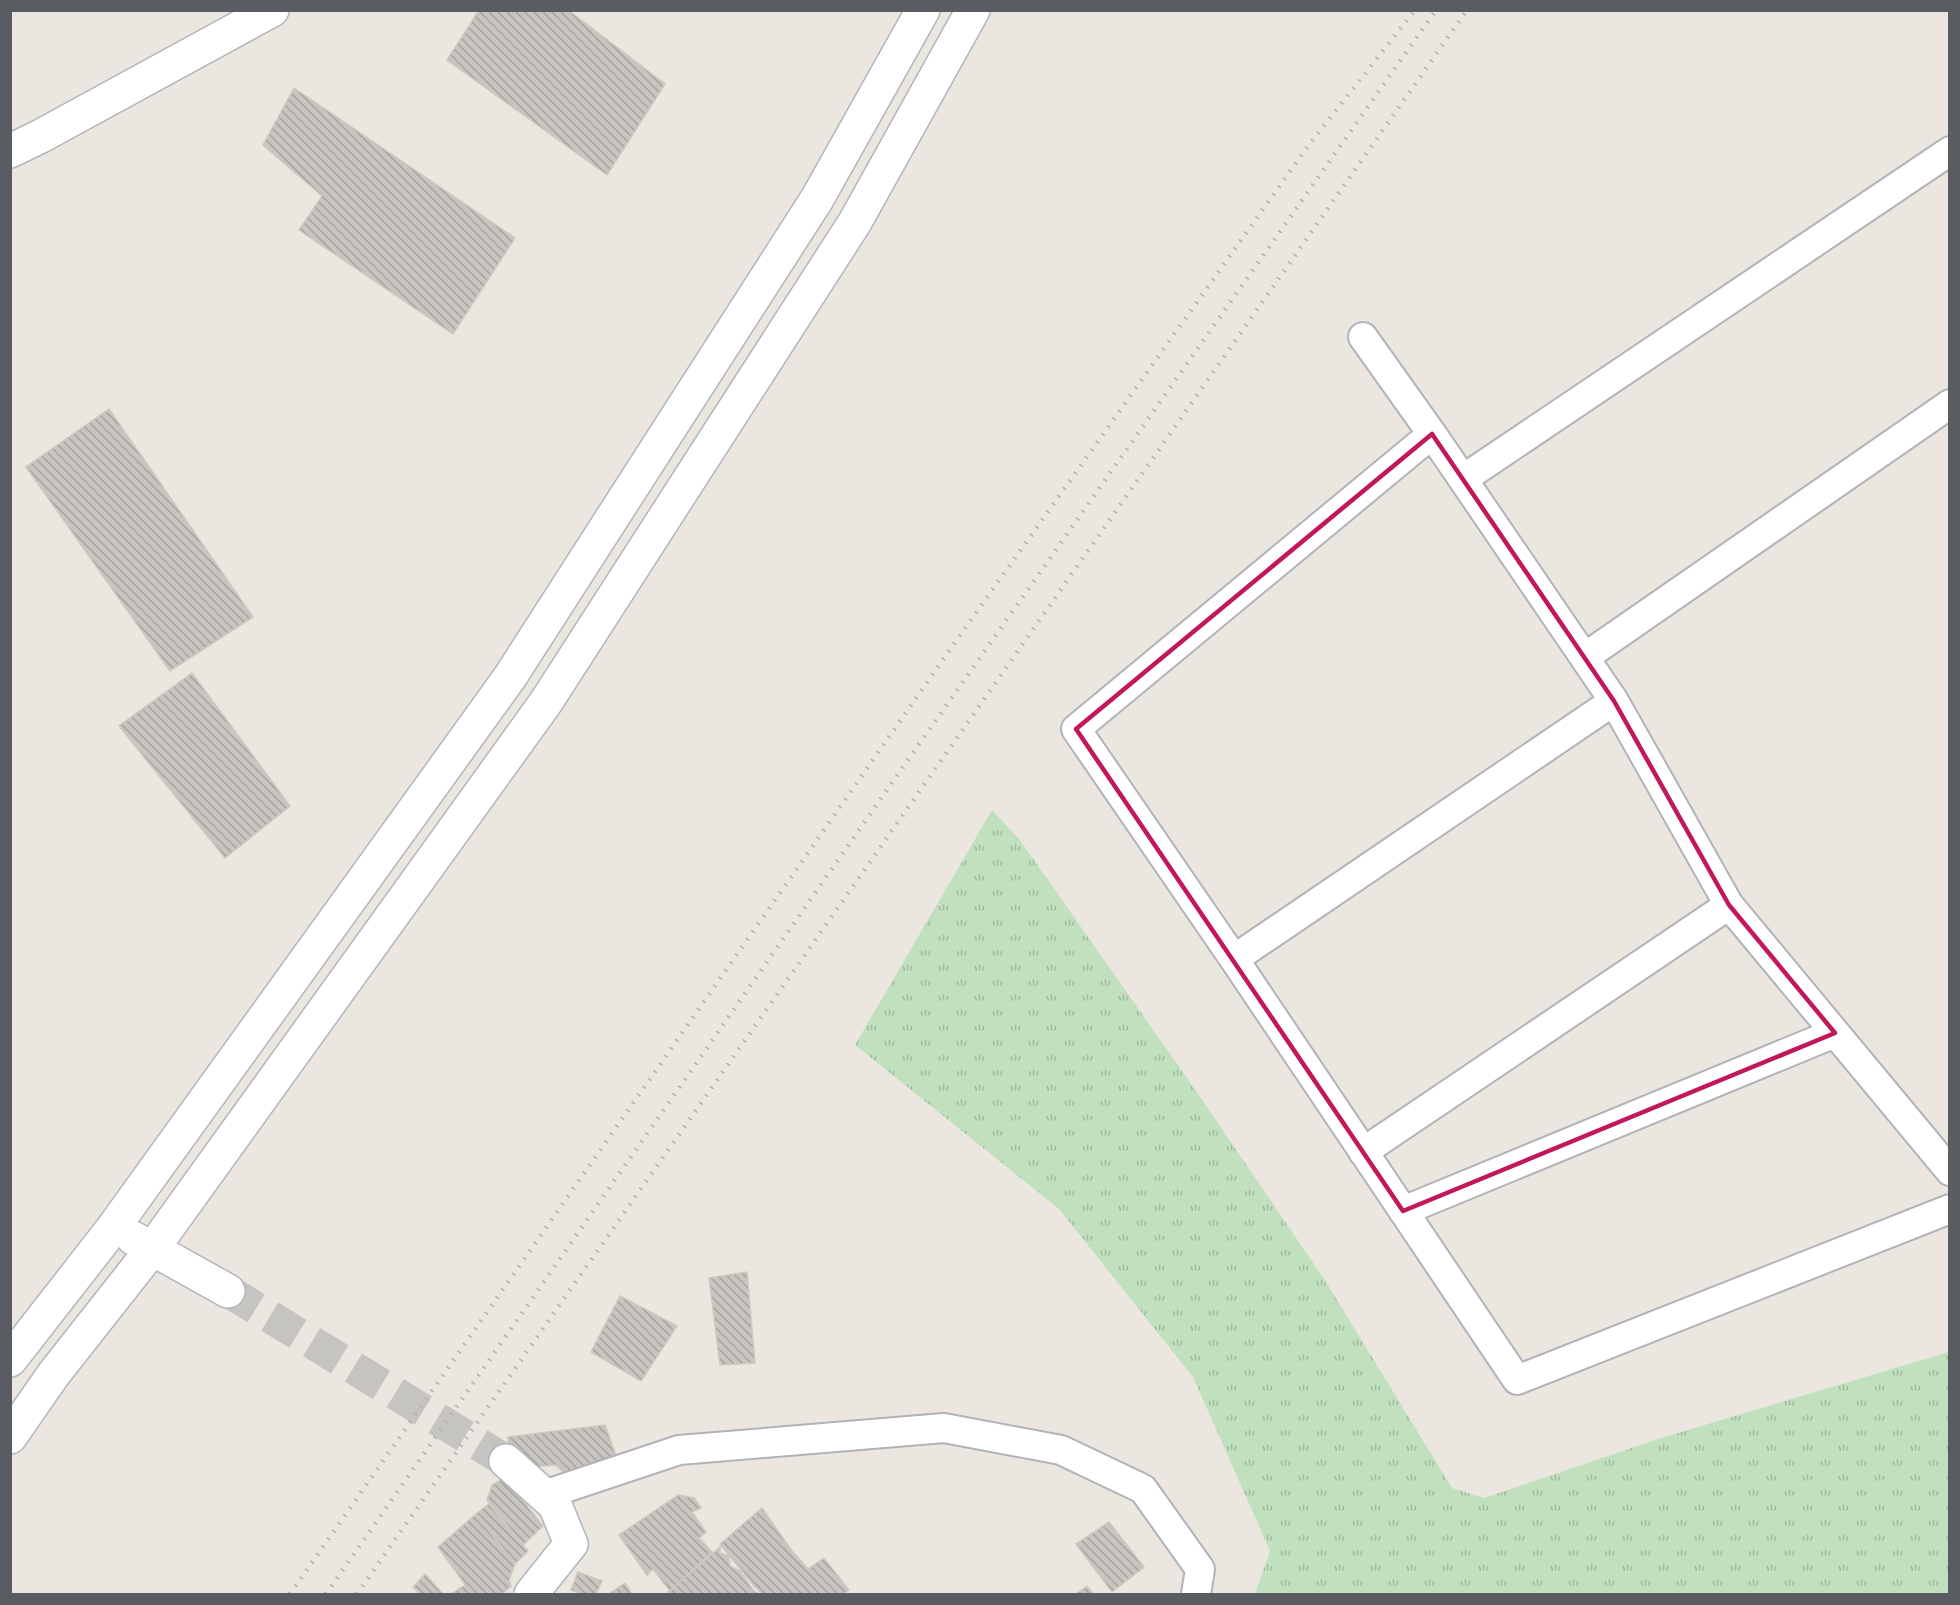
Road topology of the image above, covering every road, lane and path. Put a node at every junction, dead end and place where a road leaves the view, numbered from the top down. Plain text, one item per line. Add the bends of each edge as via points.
1 (272, 10) edge
2 (923, 10) edge
3 (973, 10) edge
4 (10, 151) edge
5 (1950, 151) edge
6 (1363, 337) dead end
7 (1950, 404) edge
8 (1432, 434) junction
9 (1463, 479) junction
10 (1585, 657) junction
11 (1614, 701) junction
12 (1729, 905) junction
13 (1234, 959) junction
14 (1835, 1033) junction
15 (1364, 1152) junction
16 (1950, 1171) edge
17 (1950, 1209) edge
18 (1403, 1211) junction
19 (113, 1228) junction
20 (153, 1248) junction
21 (228, 1292) tunnel mouth
22 (10, 1360) edge
23 (10, 1437) edge
24 (506, 1461) tunnel mouth
25 (544, 1495) junction
26 (531, 1594) edge
27 (1196, 1594) edge

1 - 4 main road
2 - 19 main road via 817,200 510,677
3 - 20 main road via 855,222 546,702
5 - 9 street
6 - 8 street
7 - 10 street
8 - 9 street
8 - 13 street via 1076,729
9 - 10 street
10 - 11 street
11 - 12 street
11 - 13 street
12 - 14 street
12 - 15 street
13 - 15 street
14 - 16 street
14 - 18 street
15 - 18 street
17 - 18 street via 1517,1380
19 - 20 main road
19 - 22 main road
20 - 21 main road
20 - 23 main road via 53,1375
24 - 25 main road
25 - 26 main road via 555,1505 571,1544
25 - 27 street via 679,1450 944,1428 1061,1450 1143,1489 1200,1569

